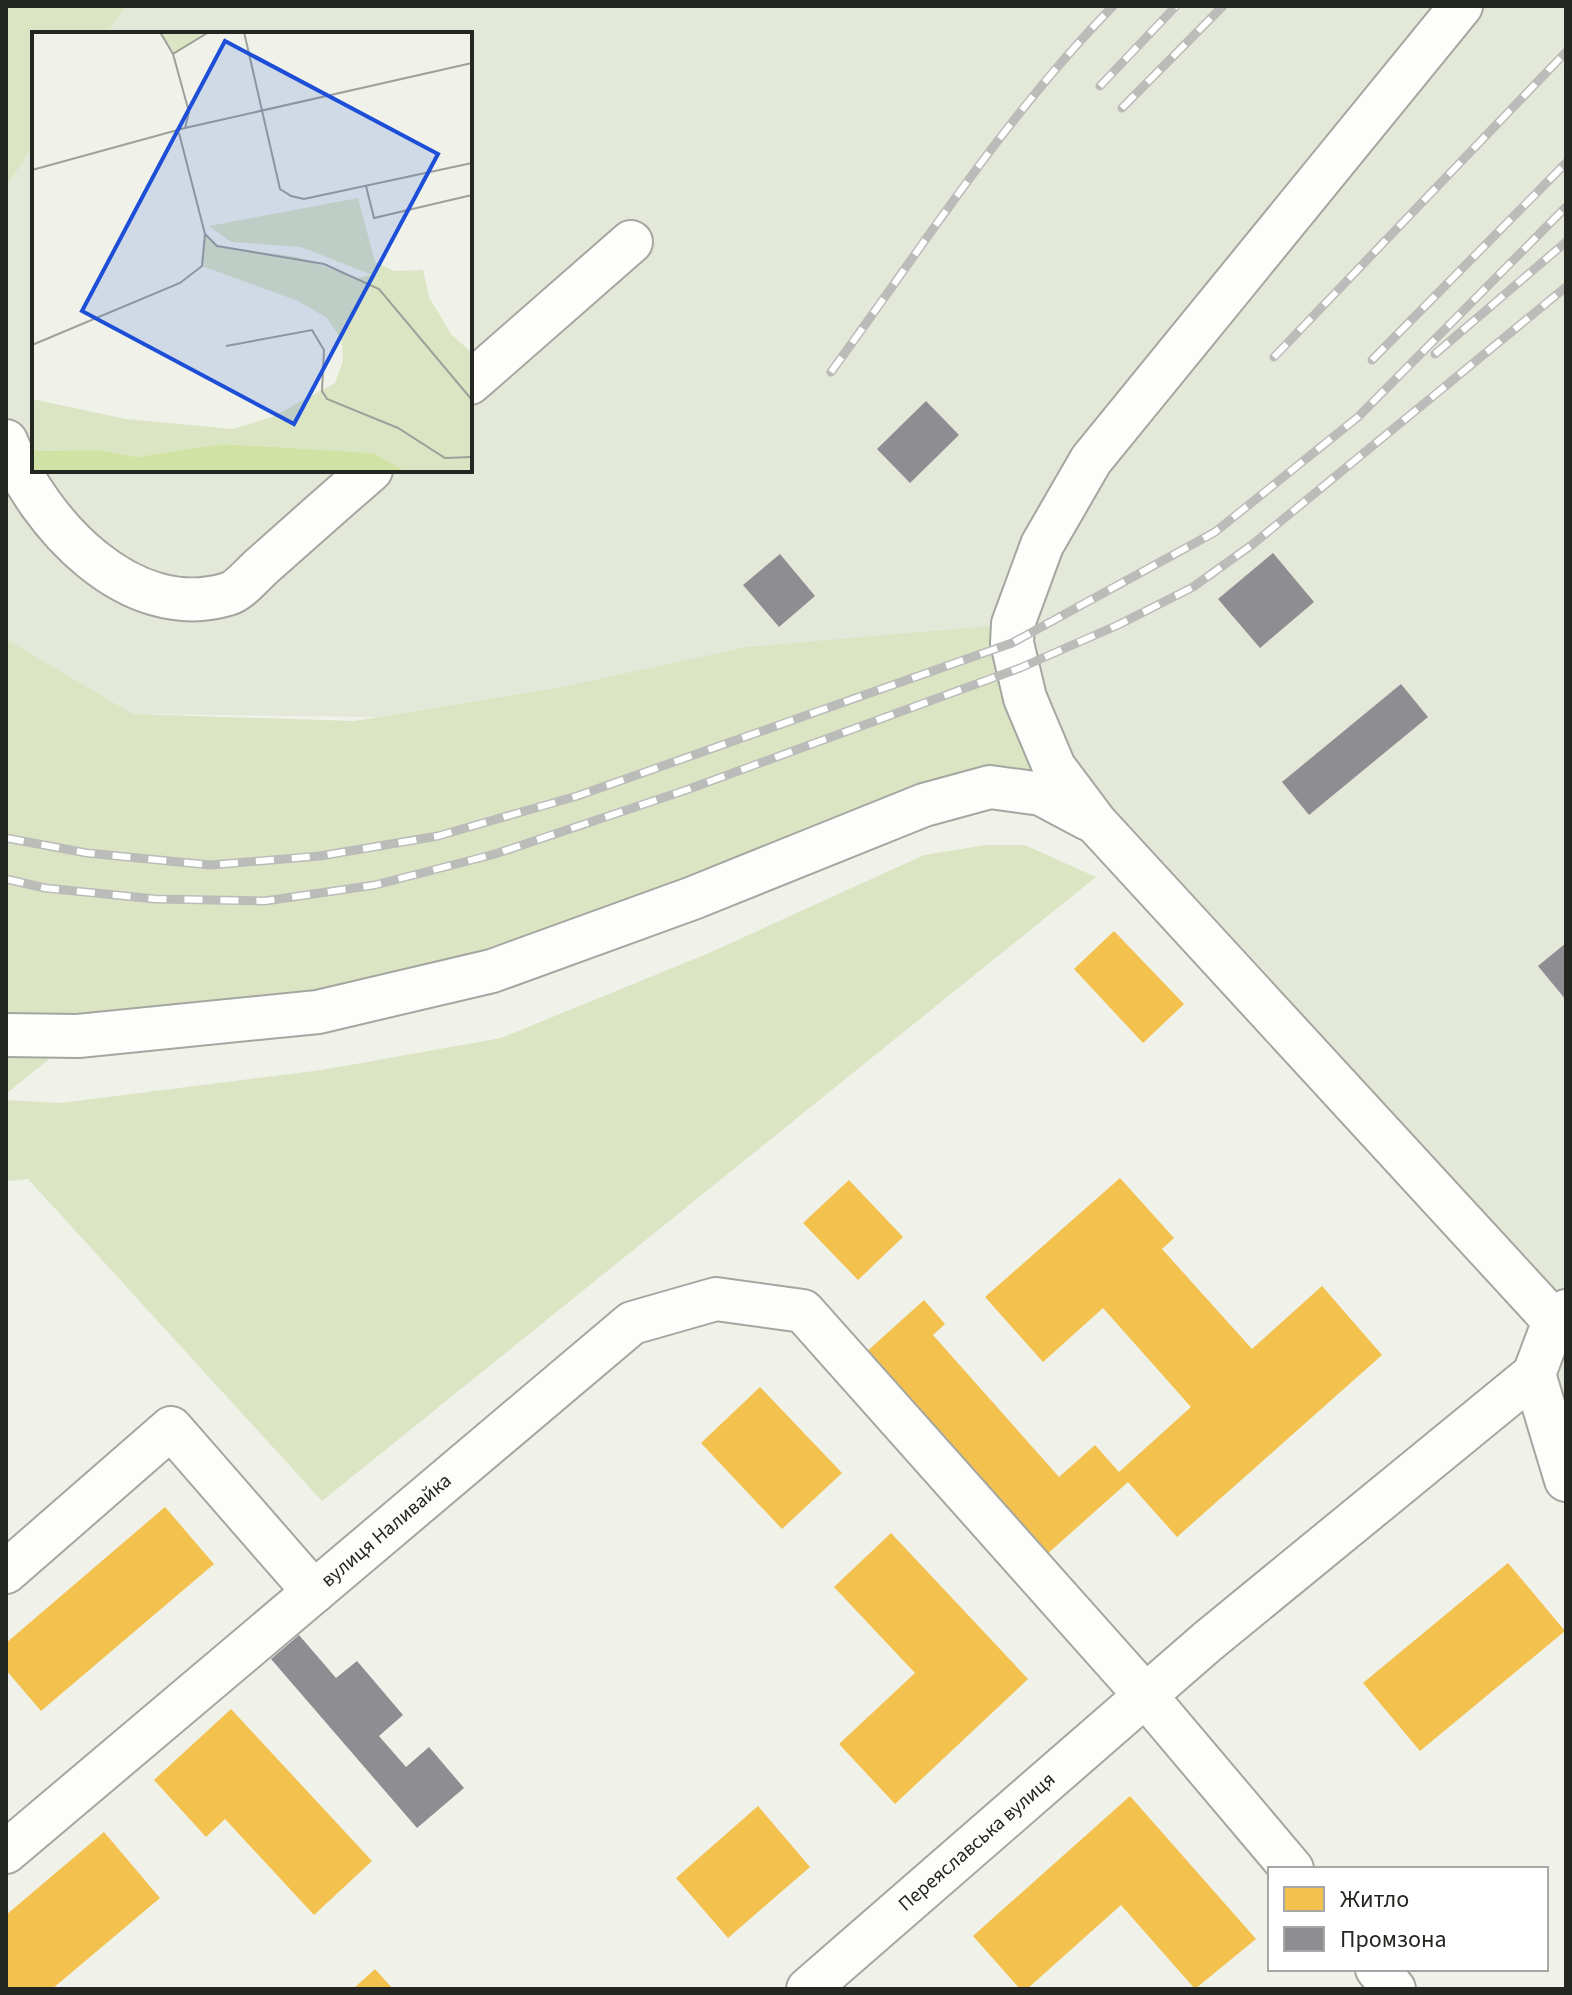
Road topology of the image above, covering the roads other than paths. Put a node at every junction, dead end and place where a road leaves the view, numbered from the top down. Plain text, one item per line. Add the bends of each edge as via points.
1 (1461, 6) edge
2 (631, 242) dead end
3 (472, 381) edge
4 (6, 441) edge
5 (369, 472) edge
6 (1096, 823) junction
7 (6, 1035) edge
8 (1560, 1316) edge
9 (1534, 1374) junction
10 (1566, 1480) edge
11 (6, 1572) edge
12 (314, 1592) junction
13 (1145, 1695) junction
14 (6, 1852) edge
15 (1290, 1867) edge
16 (1379, 1971) edge
17 (808, 1989) edge
18 (1394, 1989) edge

1 - 6 street via 1091,460 1042,545 1013,624 1012,643 1025,698 1054,767
2 - 3 street
4 - 5 street via 20,475 82,553 135,588 185,598 230,594
6 - 7 street via 1041,794 990,787 924,805 492,971 318,1012 78,1036
6 - 8 street
8 - 9 street
9 - 10 street
9 - 13 street, Переяславська вулиця
11 - 12 street via 171,1428
12 - 13 street, вулиця Наливайка via 632,1323 716,1299 803,1311
12 - 14 street, вулиця Наливайка
13 - 15 street
13 - 17 street, Переяславська вулиця
16 - 18 street

